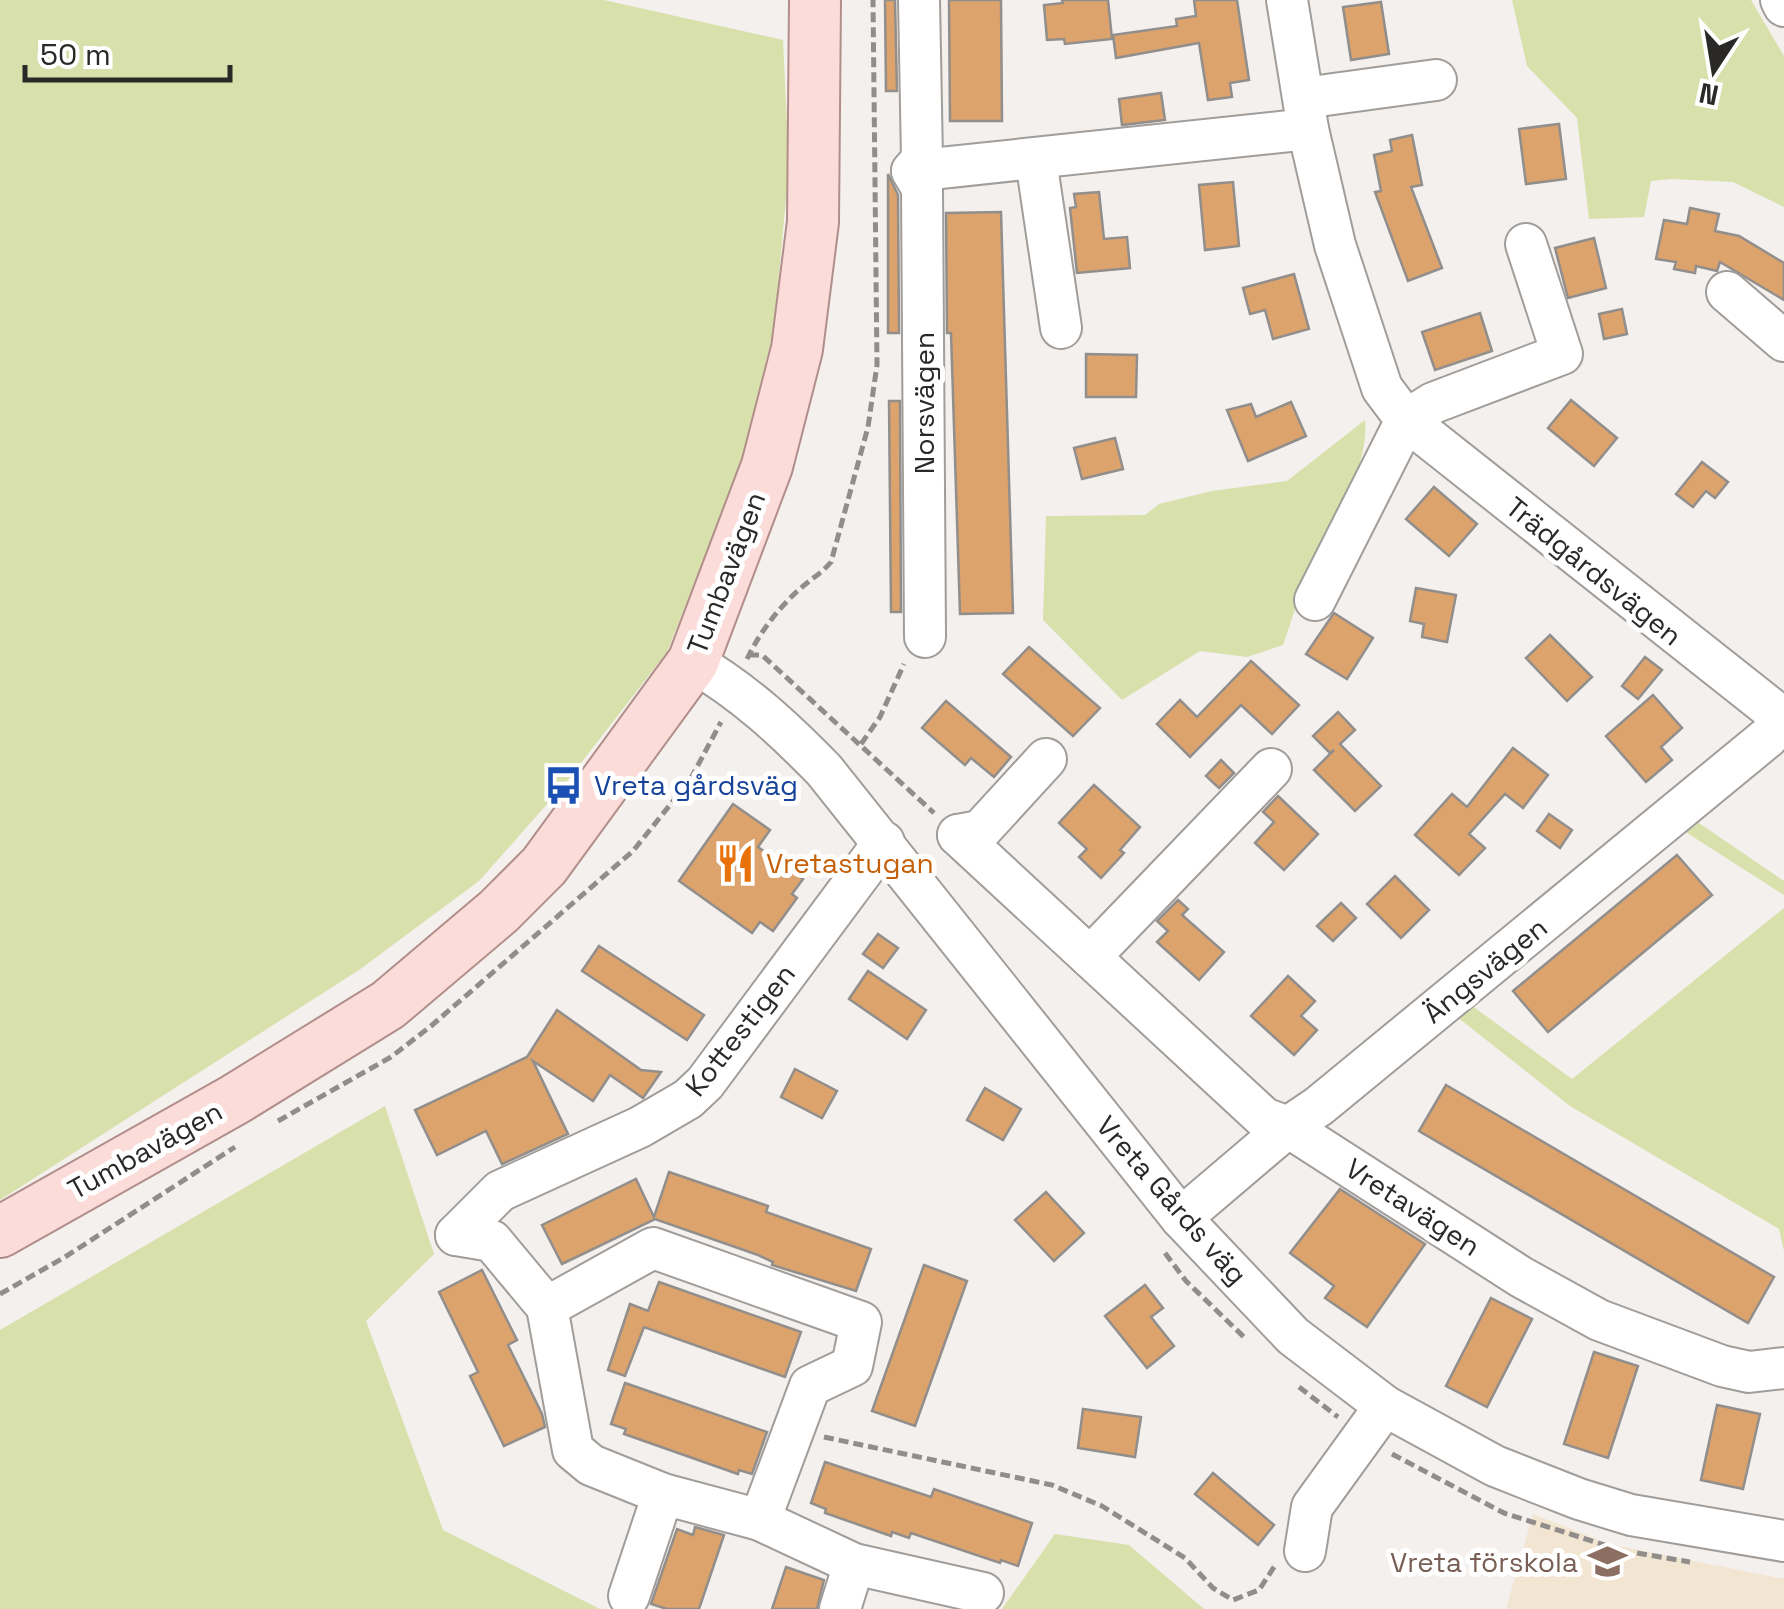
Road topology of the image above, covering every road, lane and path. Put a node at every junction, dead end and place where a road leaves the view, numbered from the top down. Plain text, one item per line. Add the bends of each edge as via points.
1 (815, 0) edge
2 (873, 0) edge
3 (918, 0) edge
4 (1287, 0) edge
5 (1436, 80) dead end
6 (1306, 114) junction
7 (1036, 160) junction
8 (912, 171) junction
9 (1526, 244) dead end
10 (1727, 292) dead end
11 (1061, 328) dead end
12 (1784, 340) edge
13 (1406, 420) junction
14 (1315, 600) dead end
15 (925, 637) joint
16 (749, 656) junction
17 (693, 662) junction
18 (743, 666) dead end
19 (1784, 717) edge
20 (860, 744) junction
21 (1046, 759) dead end
22 (1271, 769) dead end
23 (958, 836) junction
24 (884, 842) junction
25 (1090, 957) junction
26 (1288, 1127) junction
27 (1181, 1218) junction
28 (0, 1232) edge
29 (546, 1307) junction
30 (1784, 1368) edge
31 (1385, 1406) junction
32 (795, 1428) junction
33 (662, 1494) junction
34 (760, 1520) junction
35 (1784, 1541) edge
36 (1305, 1551) joint
37 (854, 1564) junction
38 (983, 1593) dead end
39 (629, 1596) dead end
40 (840, 1609) edge

1 - 17 main road, Tumbavägen via 813,222 797,349 767,466
2 - 16 path via 877,366 868,427 831,562 757,635
3 - 8 street, Norsvägen via 922,159
4 - 6 street, Trädgårdsvägen
5 - 6 street
6 - 7 street
6 - 13 street, Trädgårdsvägen via 1335,245 1382,388
7 - 8 street
7 - 11 street
8 - 15 street, Norsvägen via 922,188
9 - 13 street via 1562,354
10 - 12 street
13 - 14 street
13 - 19 street, Trädgårdsvägen
15 - 20 path
16 - 18 path
16 - 20 path via 762,655
17 - 24 street, Vreta Gårds väg via 777,722
17 - 28 main road, Tumbavägen via 544,866 388,1005
19 - 26 street, Ängsvägen via 1768,737
20 - 23 path
21 - 23 street via 980,831
22 - 25 street
23 - 25 street, Vretavägen
24 - 27 street, Vreta Gårds väg
24 - 29 street, Kottestigen via 705,1084 640,1128 500,1191 456,1235 492,1241
25 - 26 street, Vretavägen via 1264,1118
26 - 27 street, Ängsvägen
26 - 30 street, Vretavägen via 1599,1320 1722,1366 1749,1372
27 - 31 street, Vreta Gårds väg via 1293,1336
29 - 32 street via 654,1248 861,1322 852,1366 810,1386
29 - 33 street via 574,1450 591,1465
31 - 35 street, Vreta Gårds väg via 1495,1466 1579,1500
31 - 36 street via 1312,1507
32 - 34 street
32 - 36 path via 1052,1484 1102,1506 1185,1558 1232,1600 1259,1590 1288,1547
33 - 34 street
33 - 39 street
34 - 37 street
37 - 38 street
37 - 40 street

